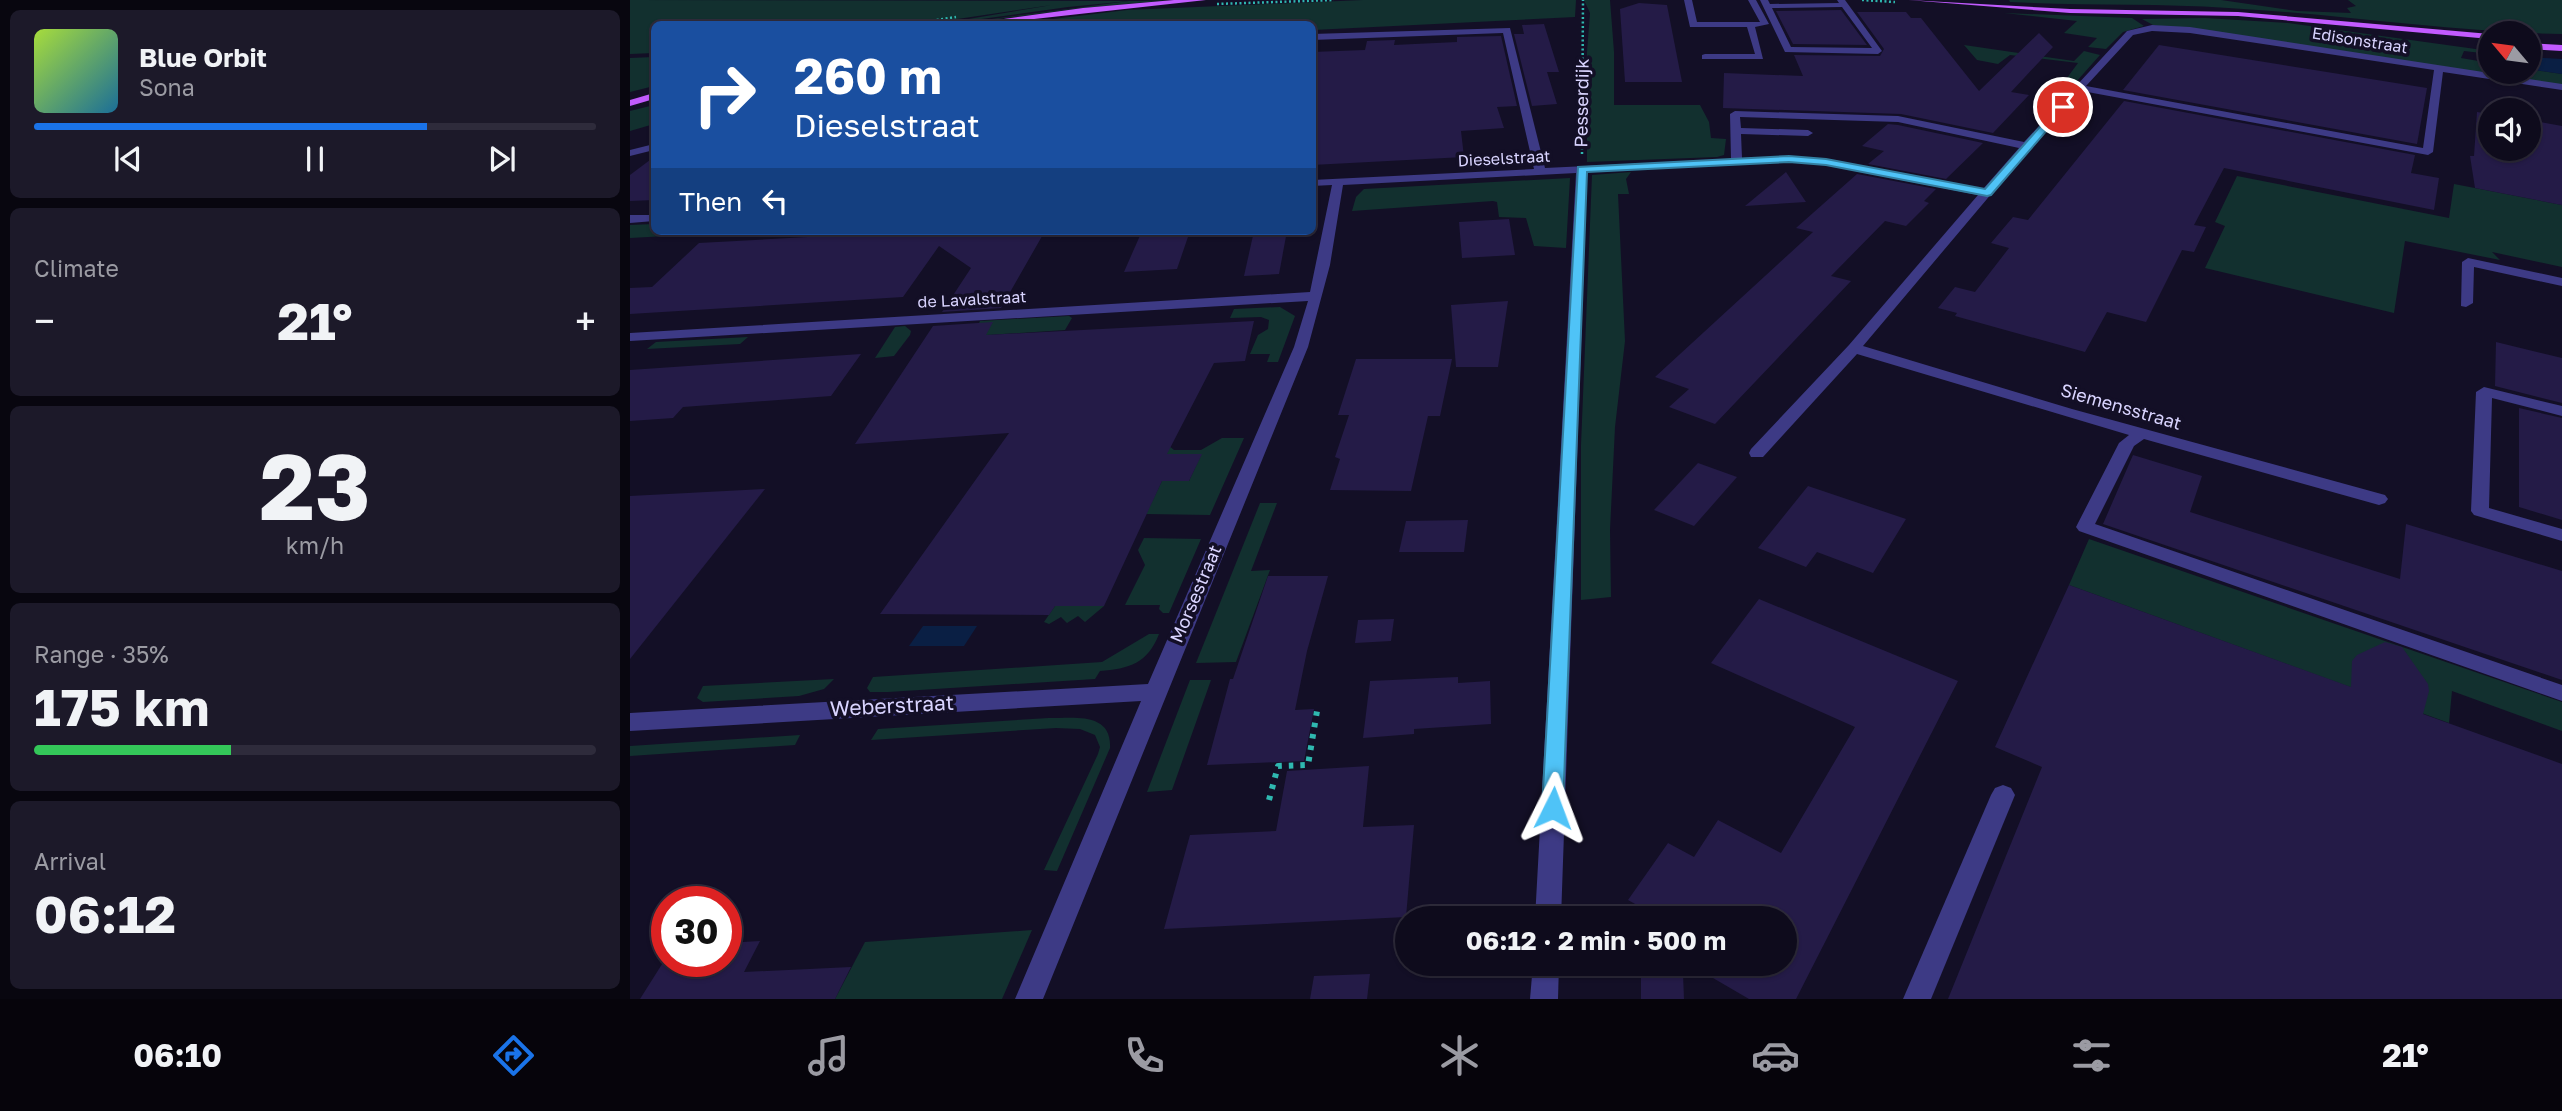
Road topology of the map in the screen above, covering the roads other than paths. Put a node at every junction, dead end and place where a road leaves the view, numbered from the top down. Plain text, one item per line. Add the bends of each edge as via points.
1 (1202, 0) edge
2 (1688, 0) edge
3 (1752, 0) edge
4 (1912, 0) edge
5 (1766, 3) edge
6 (1843, 3) edge
7 (1983, 3) edge
8 (2264, 16) junction
9 (996, 21) edge
10 (1750, 24) junction
11 (2478, 36) edge
12 (1316, 37) edge
13 (2541, 39) edge
14 (2562, 40) edge
15 (2478, 43) edge
16 (2541, 47) edge
17 (2562, 48) edge
18 (1705, 57) dead end
19 (2439, 68) junction
20 (2562, 87) edge
21 (2081, 88) junction
22 (651, 97) edge
23 (630, 103) edge
24 (1735, 131) junction
25 (1808, 133) dead end
26 (2026, 146) junction
27 (651, 148) edge
28 (630, 153) edge
29 (1737, 160) junction
30 (1582, 169) junction
31 (1540, 172) junction
32 (1338, 182) junction
33 (1316, 184) edge
34 (1987, 193) junction
35 (651, 218) edge
36 (630, 219) edge
37 (2562, 282) edge
38 (1316, 296) junction
39 (2466, 303) dead end
40 (630, 337) edge
41 (1854, 348) junction
42 (2562, 411) edge
43 (2142, 433) junction
44 (1757, 453) dead end
45 (2379, 499) dead end
46 (2562, 535) edge
47 (1155, 692) junction
48 (2562, 693) edge
49 (630, 722) edge
50 (2003, 795) dead end
51 (1549, 906) edge
52 (1545, 976) edge
53 (1029, 999) edge
54 (1544, 999) edge
55 (1916, 999) edge

1 - 9 main road
2 - 10 street via 1693,25
3 - 10 street via 1765,24
4 - 7 main road, Edisonstraat
5 - 6 street
5 - 6 street via 1788,50 1878,51
7 - 8 main road, Edisonstraat via 2070,12
8 - 11 main road, Edisonstraat
8 - 15 main road, Edisonstraat
10 - 18 street via 1760,57
12 - 31 street via 1507,30
13 - 14 main road
16 - 17 main road
19 - 20 street, Edisonstraat
19 - 21 street, Edisonstraat via 2152,28 2128,35
19 - 21 street via 2428,152
21 - 26 street
22 - 23 main road
24 - 25 street
24 - 26 street via 1735,114 1898,119
24 - 29 street
26 - 34 street
27 - 28 street
29 - 30 street, Dieselstraat
29 - 34 street, Dieselstraat via 1826,162
30 - 31 street, Dieselstraat
30 - 51 street, Pesserdijk
31 - 32 street, Dieselstraat
32 - 33 street, Dieselstraat
32 - 38 street, Morsestraat
34 - 41 street
35 - 36 street
37 - 39 street via 2468,262
38 - 40 street, de Lavalstraat
38 - 47 street, Morsestraat via 1301,347
41 - 43 street, Siemensstraat
41 - 44 street
42 - 46 street via 2484,391 2480,511
43 - 45 street, Siemensstraat
43 - 48 street via 2127,443 2085,527
47 - 49 street, Weberstraat
47 - 53 street, Morsestraat
50 - 55 street
52 - 54 street

